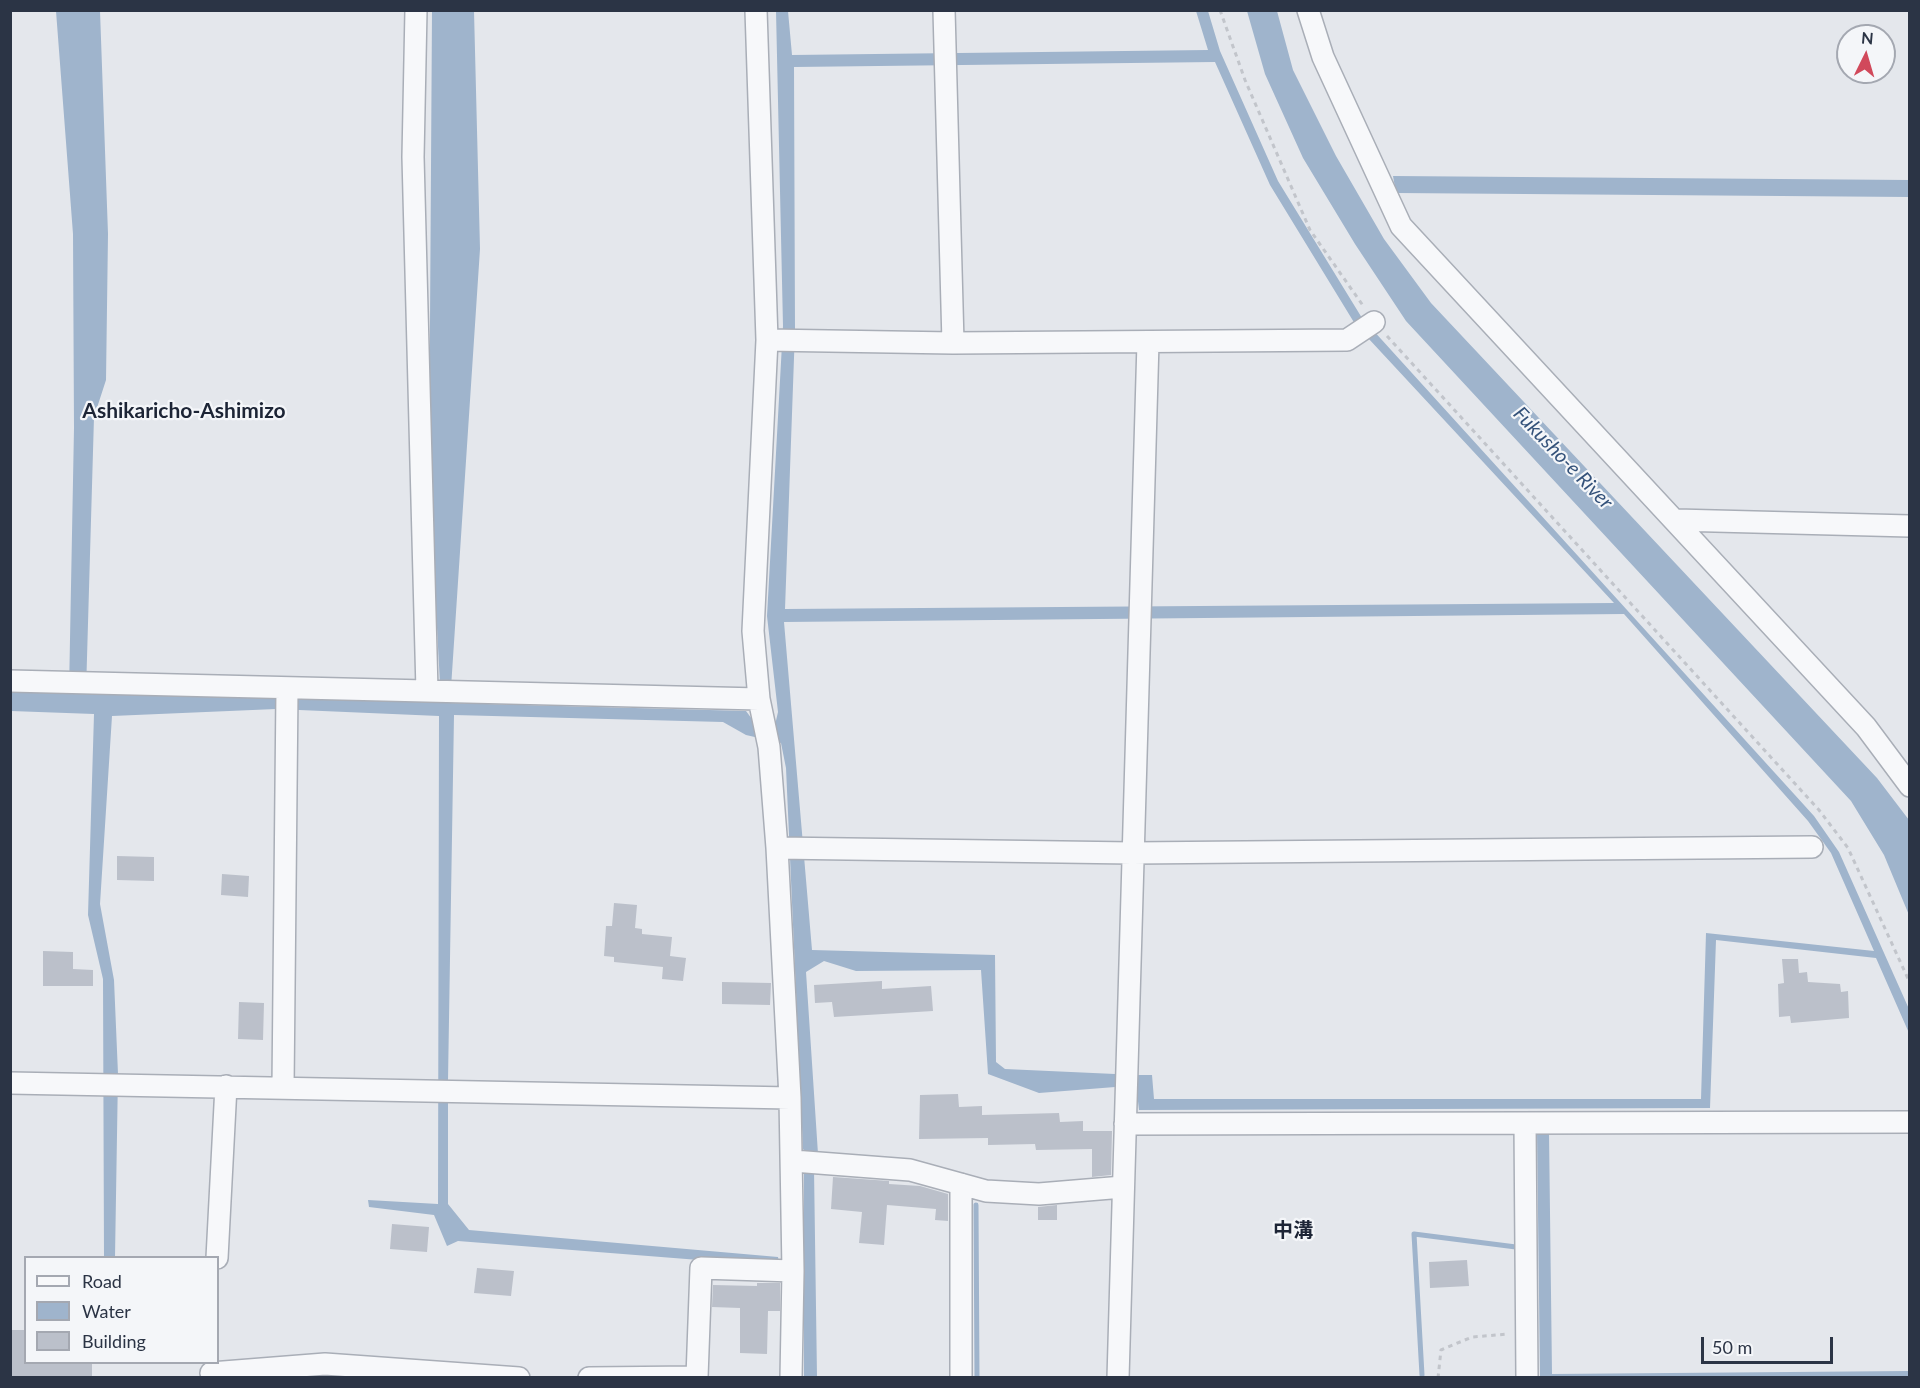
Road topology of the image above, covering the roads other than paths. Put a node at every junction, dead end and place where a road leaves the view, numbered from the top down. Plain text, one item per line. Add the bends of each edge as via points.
1 (416, 10) edge
2 (756, 10) edge
3 (944, 10) edge
4 (1308, 10) edge
5 (1374, 322) road end
6 (767, 340) junction
7 (1148, 342) junction
8 (953, 343) junction
9 (1676, 520) junction
10 (1910, 525) edge
11 (10, 681) edge
12 (287, 690) junction
13 (439, 692) junction
14 (759, 699) junction
15 (1910, 786) edge
16 (1812, 847) dead end
17 (777, 848) junction
18 (1132, 853) junction
19 (10, 1083) edge
20 (226, 1086) junction
21 (283, 1088) junction
22 (790, 1098) junction
23 (1910, 1122) edge
24 (1525, 1123) junction
25 (1125, 1124) junction
26 (793, 1161) junction
27 (961, 1184) junction
28 (1123, 1187) junction
29 (217, 1256) edge
30 (793, 1271) junction
31 (211, 1371) edge
32 (519, 1377) edge
33 (589, 1377) edge
34 (791, 1377) edge
35 (961, 1377) edge
36 (1118, 1377) edge
37 (1527, 1377) edge

1 - 13 street via 413,157
2 - 6 street
3 - 8 street
4 - 9 street via 1323,57 1401,226
5 - 7 street via 1347,340
6 - 8 street
6 - 14 street via 753,631
7 - 8 street
7 - 18 street
9 - 10 street
9 - 15 street via 1866,728
11 - 12 street
12 - 13 street
12 - 21 street
13 - 14 street
14 - 17 street via 769,747
16 - 18 street
17 - 18 street
17 - 22 street
18 - 25 street
19 - 20 street
20 - 21 street
20 - 29 street
21 - 22 street
22 - 26 street
23 - 24 street
24 - 25 street
24 - 37 street
25 - 28 street
26 - 27 street via 910,1170
26 - 30 street
27 - 28 street via 986,1191 1039,1194
27 - 35 street
28 - 36 street
30 - 33 street via 701,1268 697,1377
30 - 34 street
31 - 32 street via 325,1364

